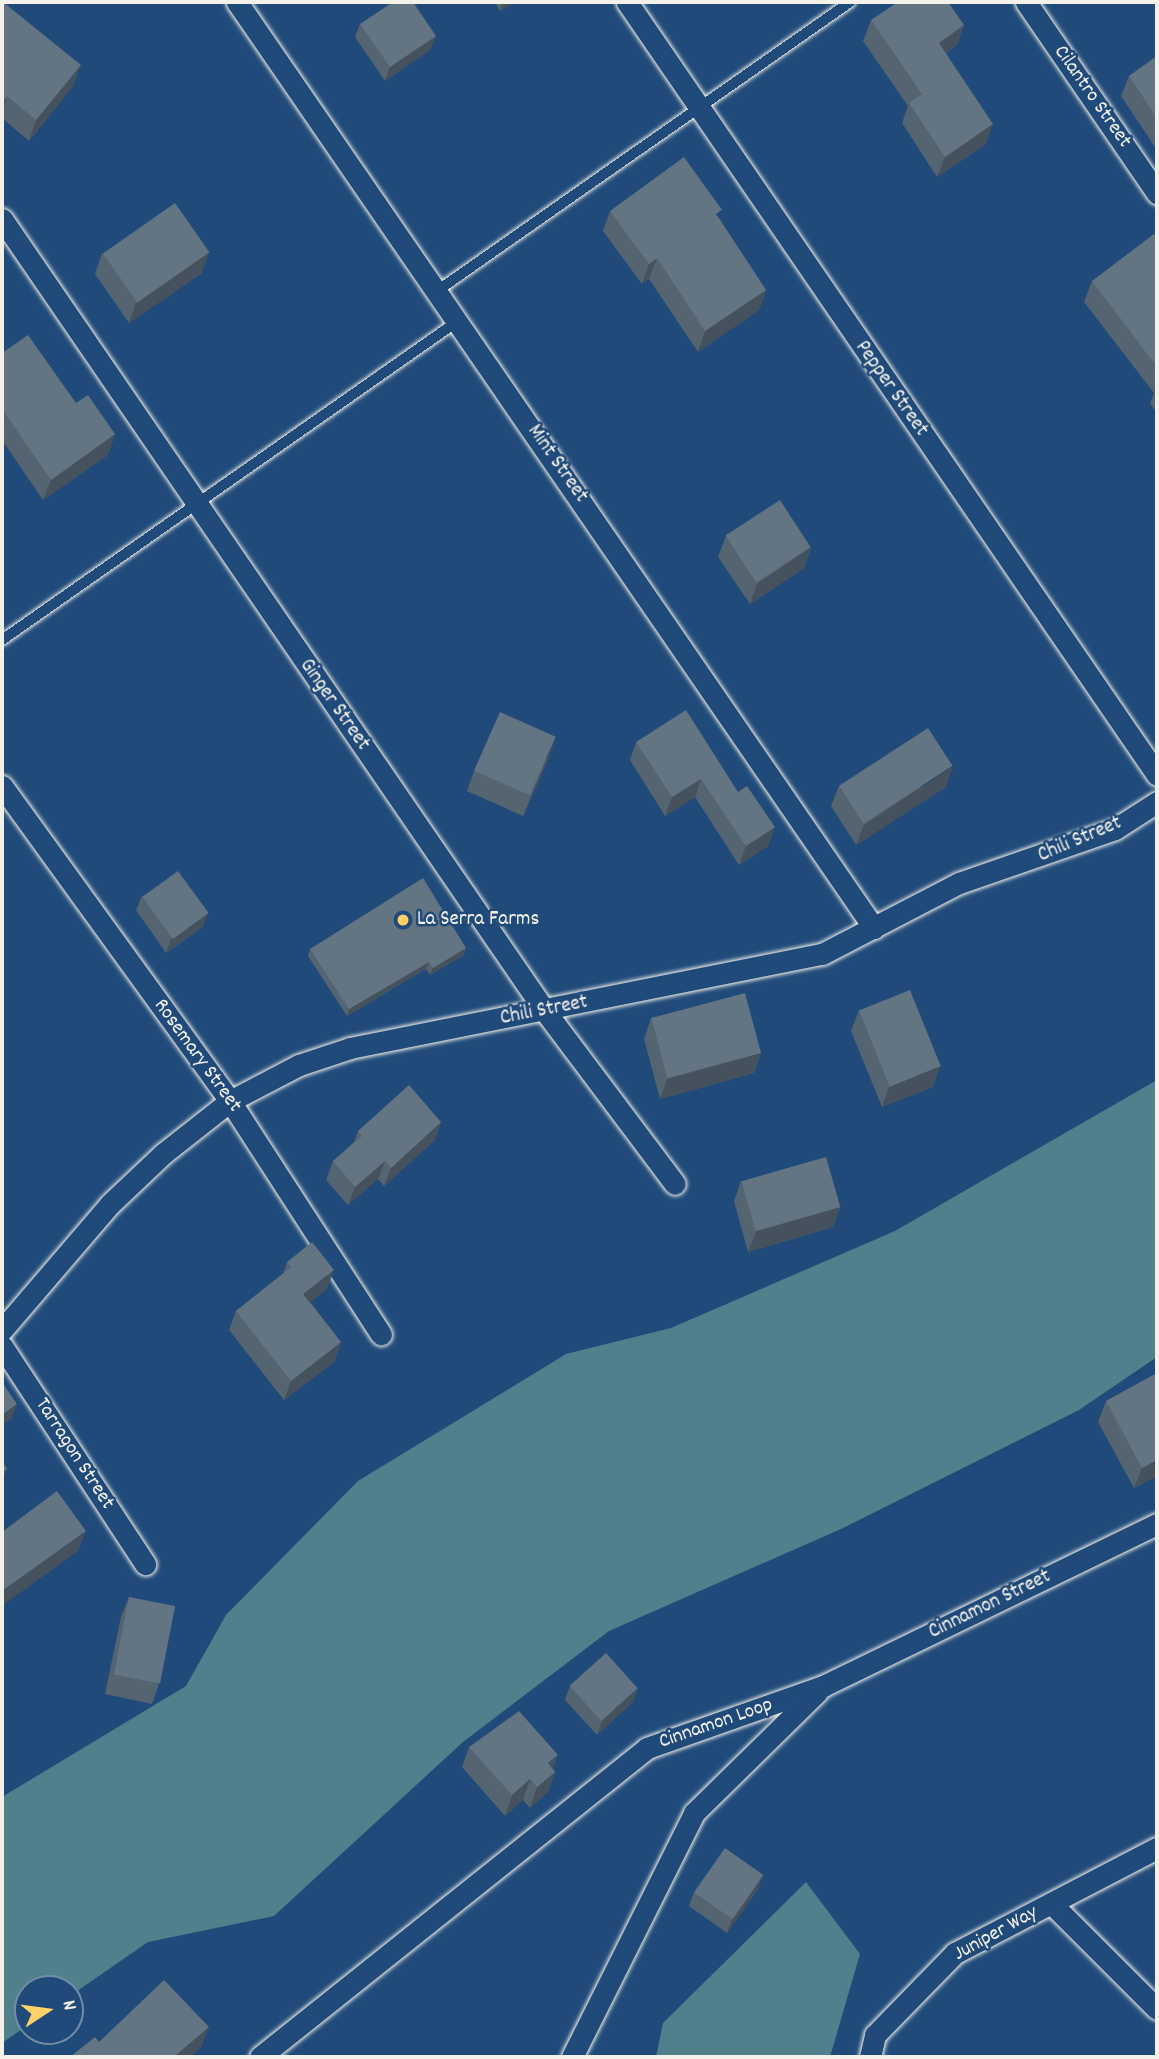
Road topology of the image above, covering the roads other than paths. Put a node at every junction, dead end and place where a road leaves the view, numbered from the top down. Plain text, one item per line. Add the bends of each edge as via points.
1 (237, 2) edge
2 (627, 2) edge
3 (850, 2) edge
4 (1026, 2) edge
5 (698, 107) junction
6 (1157, 193) edge
7 (2, 219) edge
8 (437, 291) junction
9 (458, 321) junction
10 (196, 509) junction
11 (2, 640) edge
12 (1157, 775) edge
13 (2, 786) edge
14 (1157, 802) edge
15 (874, 928) junction
16 (545, 1011) junction
17 (230, 1101) junction
18 (675, 1184) dead end
19 (2, 1330) edge
20 (381, 1334) dead end
21 (2, 1346) edge
22 (1157, 1524) edge
23 (145, 1564) dead end
24 (823, 1686) junction
25 (1157, 1848) edge
26 (1052, 1904) junction
27 (1157, 2009) edge
28 (260, 2057) edge
29 (572, 2057) edge
30 (870, 2057) edge

1 - 8 street, Mint Street
2 - 5 street, Pepper Street
3 - 5 lane
4 - 6 street, Cilantro Street
5 - 8 lane
5 - 12 street, Pepper Street
7 - 10 street, Ginger Street
8 - 9 street, Mint Street
9 - 10 lane
9 - 15 street, Mint Street
10 - 11 lane
10 - 16 street, Ginger Street
13 - 17 street, Rosemary Street
14 - 15 street, Chili Street via 1115,829 959,883
15 - 16 street, Chili Street via 822,954
16 - 17 street, Chili Street via 350,1048 299,1065
16 - 18 street, Ginger Street
17 - 19 street, Chili Street via 110,1204
17 - 20 street, Rosemary Street
21 - 23 street, Tarragon Street
22 - 24 street, Cinnamon Street
24 - 28 street, Cinnamon Loop via 648,1748
24 - 29 street, Cinnamon Loop via 694,1813
25 - 26 street, Juniper Way
26 - 27 street
26 - 30 street, Juniper Way via 955,1953 875,2035

